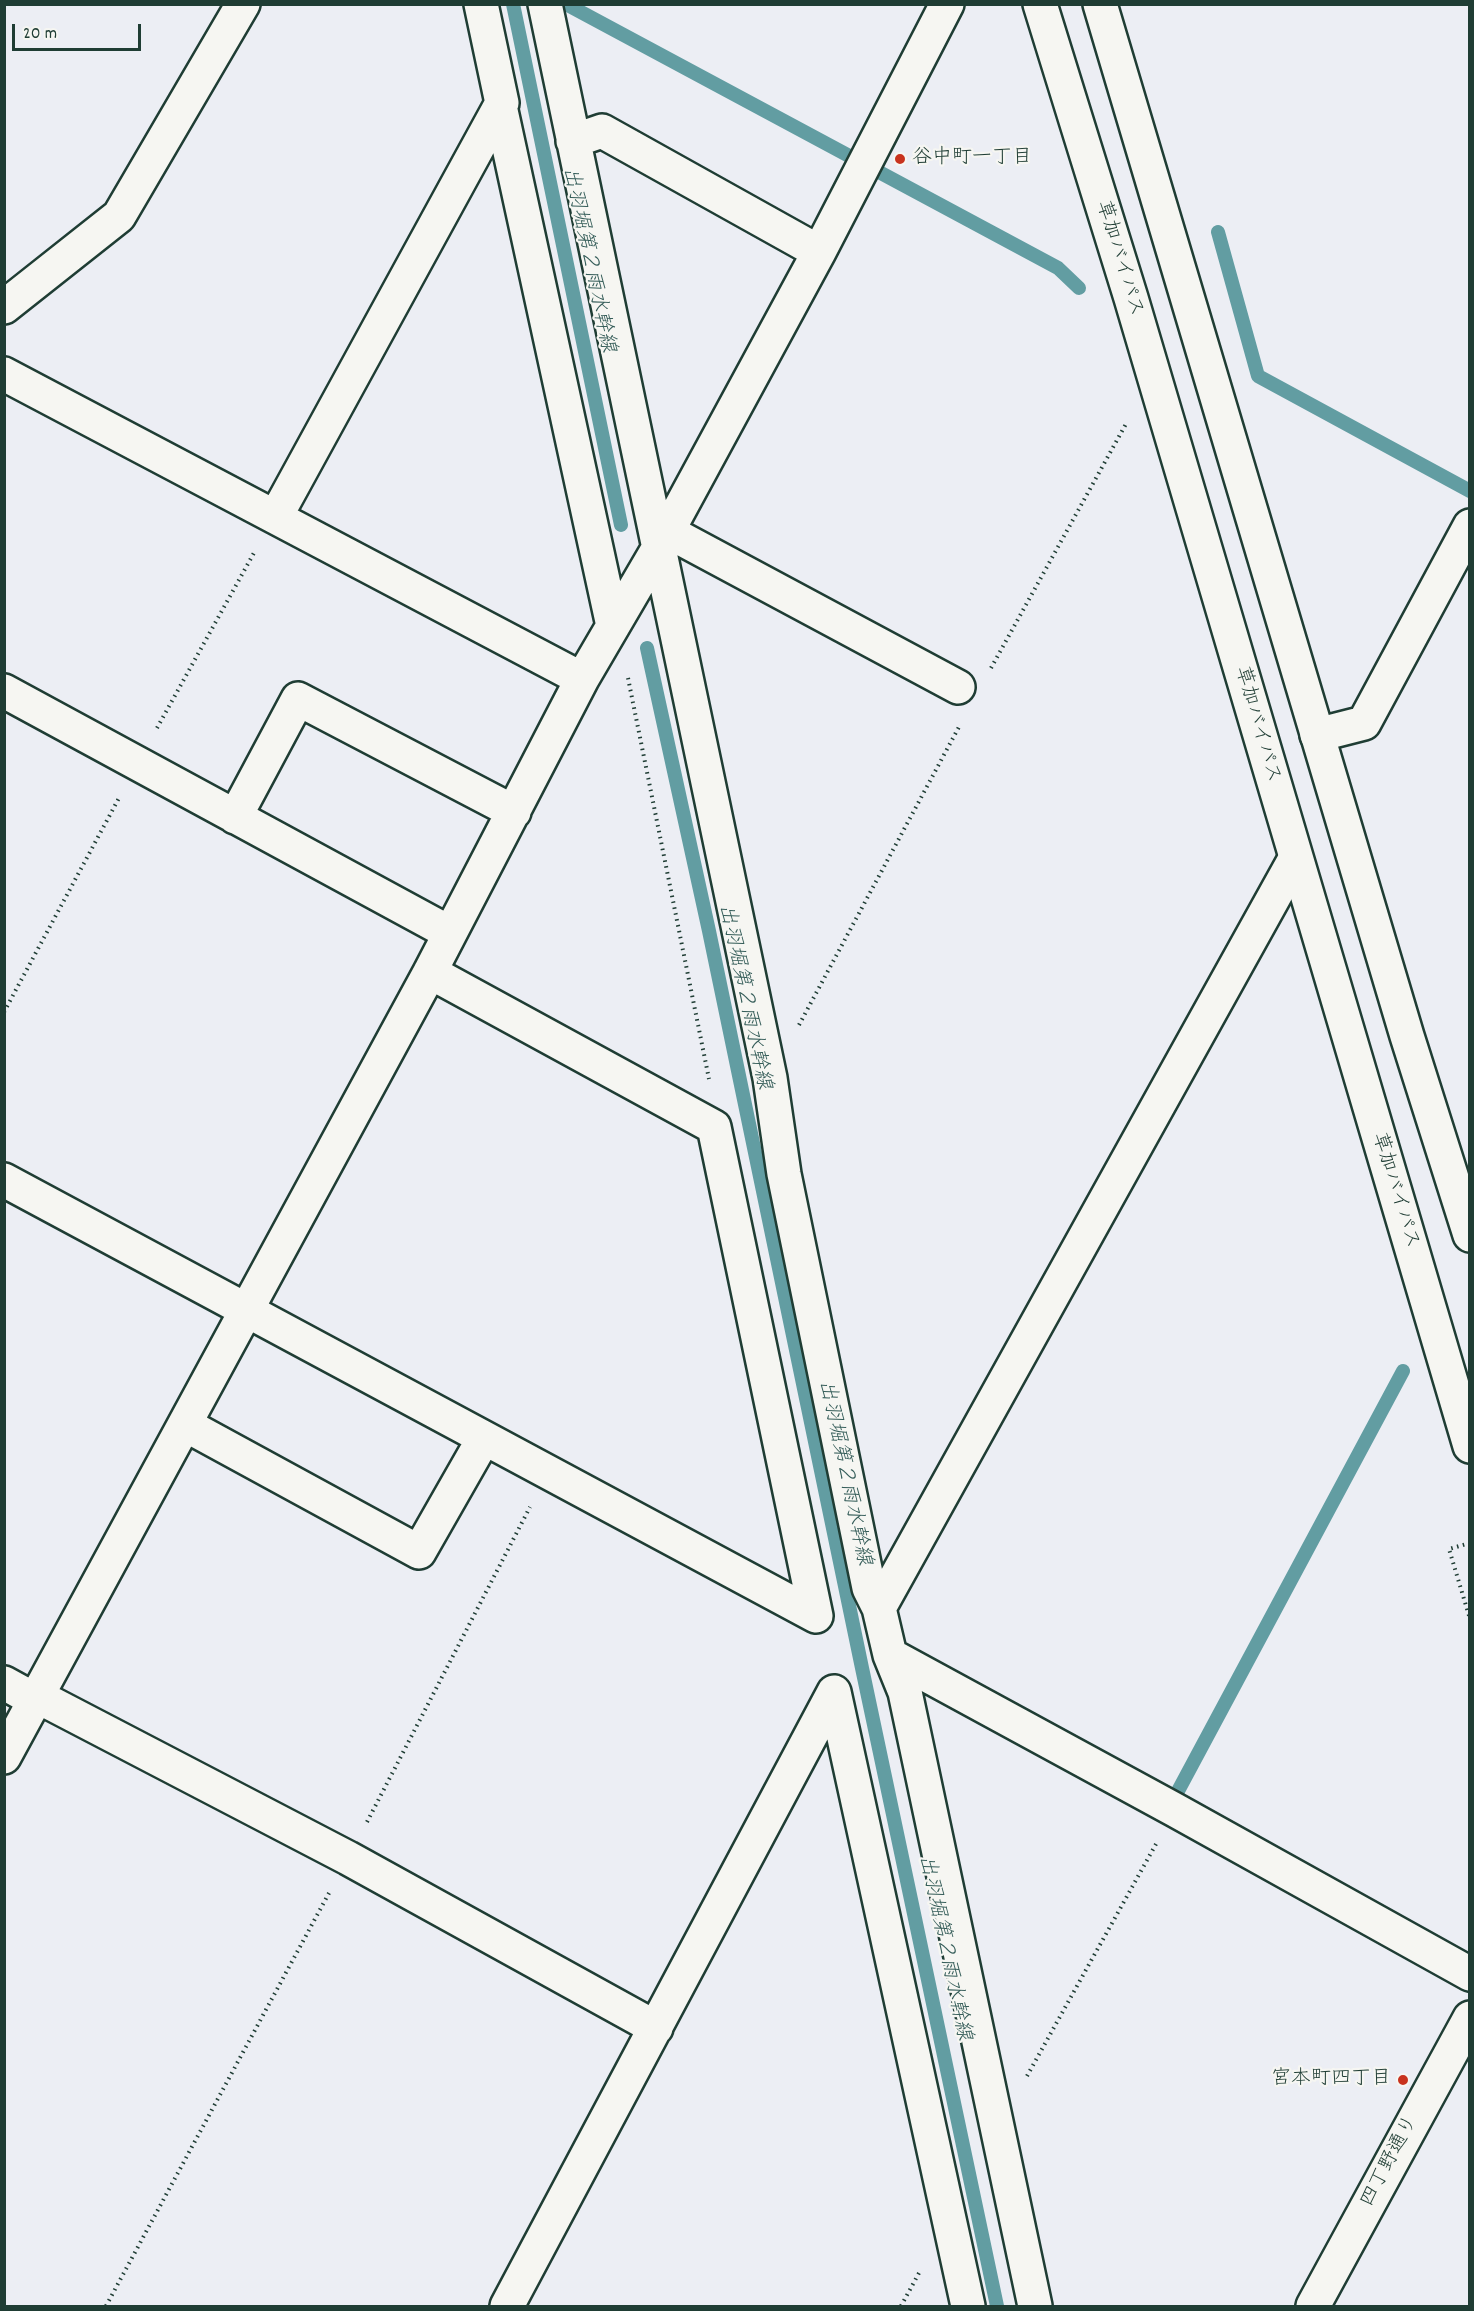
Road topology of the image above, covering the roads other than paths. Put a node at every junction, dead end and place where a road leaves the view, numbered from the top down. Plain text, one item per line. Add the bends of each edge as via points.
1 (243, 4) edge
2 (481, 4) edge
3 (545, 4) edge
4 (946, 4) edge
5 (1041, 4) edge
6 (1100, 4) edge
7 (500, 106) junction
8 (573, 141) junction
9 (819, 252) junction
10 (4, 307) edge
11 (4, 374) edge
12 (276, 516) junction
13 (1470, 526) edge
14 (662, 540) junction
15 (613, 626) junction
16 (582, 680) junction
17 (4, 691) edge
18 (969, 694) road end
19 (1317, 735) junction
20 (514, 812) junction
21 (235, 817) junction
22 (1295, 859) junction
23 (450, 933) junction
24 (430, 972) junction
25 (8, 1191) edge
26 (1470, 1235) edge
27 (247, 1312) junction
28 (186, 1425) junction
29 (484, 1438) junction
30 (1470, 1446) edge
31 (879, 1608) junction
32 (890, 1655) junction
33 (4, 1683) edge
34 (36, 1698) junction
35 (4, 1757) edge
36 (1470, 1974) edge
37 (1470, 2018) edge
38 (656, 2028) junction
39 (507, 2307) edge
40 (968, 2307) edge
41 (1035, 2307) edge
42 (1313, 2307) edge

1 - 10 main road via 119,216
2 - 7 main road
3 - 8 main road
4 - 9 main road
5 - 22 main road, 草加バイパス
6 - 19 main road
7 - 12 main road
7 - 15 main road
8 - 9 main road via 602,131
8 - 14 main road
9 - 14 main road
11 - 12 main road
12 - 16 main road
13 - 19 main road via 1364,723
14 - 15 main road
14 - 18 main road
14 - 31 main road via 770,1078 784,1174 869,1588
15 - 16 main road
16 - 20 main road
17 - 21 main road
19 - 26 main road
20 - 21 main road via 298,699
20 - 23 main road
21 - 23 main road
22 - 30 main road, 草加バイパス
22 - 31 main road
23 - 24 main road
24 - 27 main road
24 - 29 main road via 714,1127 816,1616
25 - 27 main road
27 - 28 main road
27 - 29 main road
28 - 29 main road via 419,1552
28 - 34 main road
31 - 32 main road
32 - 36 main road
32 - 41 main road via 905,1692
33 - 34 main road
34 - 35 main road
34 - 38 main road via 348,1858
37 - 42 main road, 四丁野通り
38 - 39 main road
38 - 40 main road via 834,1692

